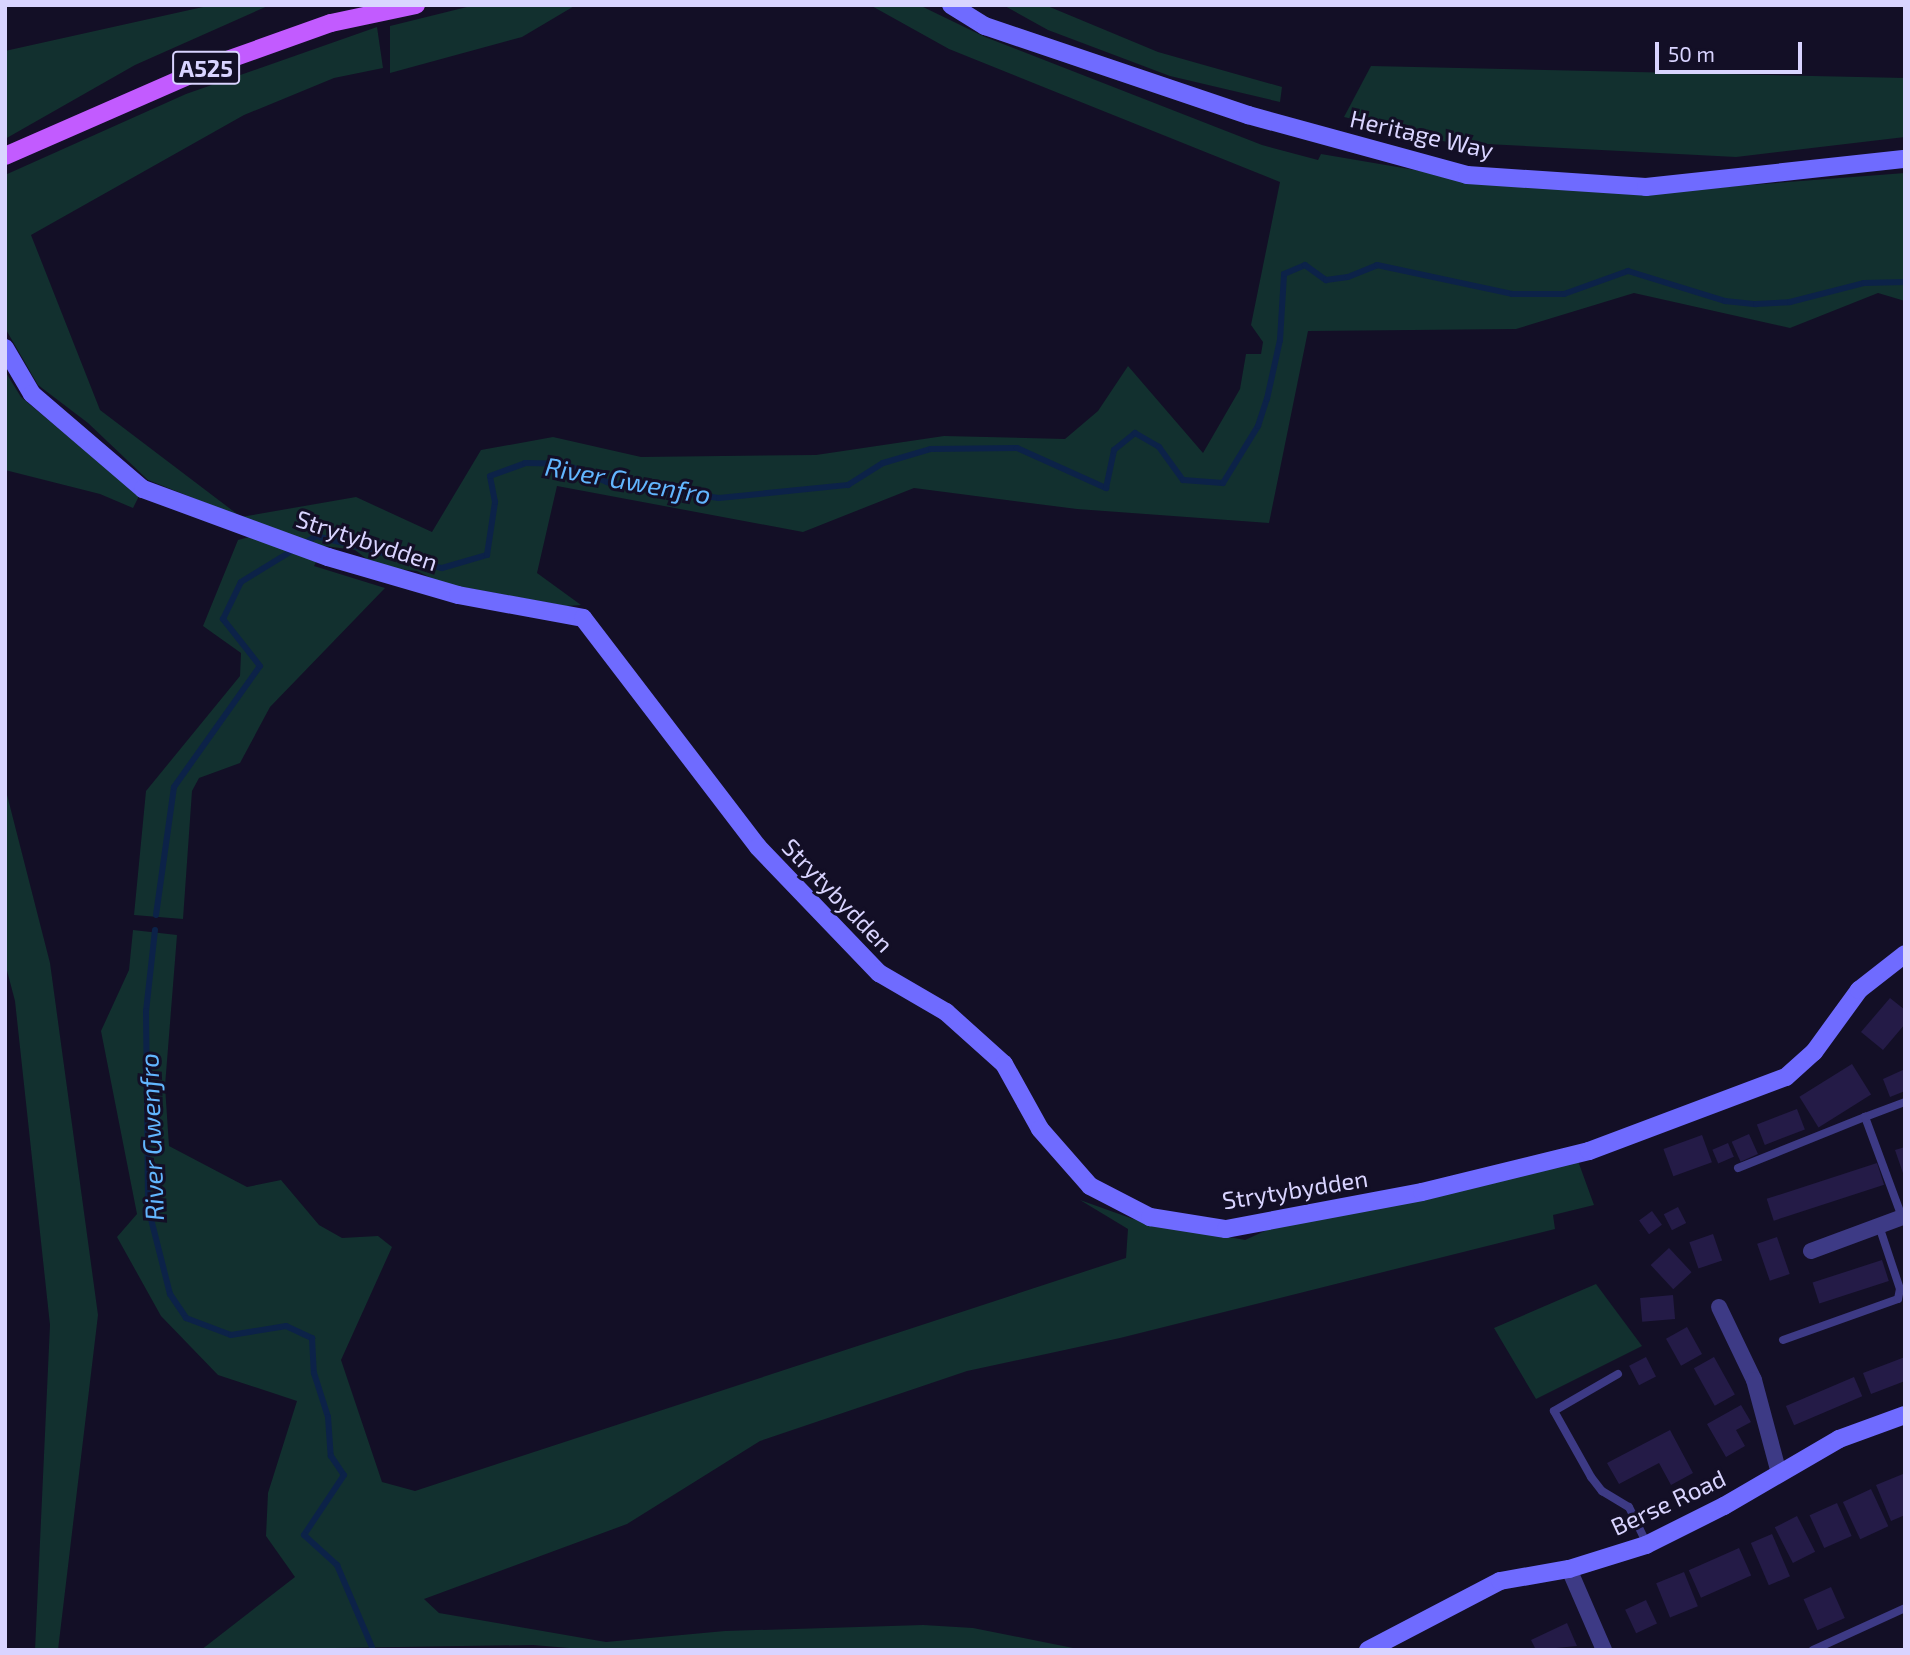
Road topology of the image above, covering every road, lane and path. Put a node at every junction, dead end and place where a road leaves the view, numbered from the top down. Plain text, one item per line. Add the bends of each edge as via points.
1 (415, 5) edge
2 (951, 5) edge
3 (360, 11) edge
4 (5, 156) edge
5 (1905, 159) edge
6 (5, 348) edge
7 (1905, 954) edge
8 (1905, 1102) edge
9 (1865, 1117) junction
10 (1738, 1168) dead end
11 (1903, 1217) edge
12 (1879, 1226) junction
13 (1811, 1251) dead end
14 (1719, 1307) dead end
15 (1783, 1340) dead end
16 (1618, 1374) dead end
17 (1905, 1415) edge
18 (1779, 1473) junction
19 (1647, 1544) junction
20 (1569, 1569) junction
21 (1905, 1608) edge
22 (1368, 1650) edge
23 (1604, 1650) edge
24 (1813, 1650) edge

1 - 3 main road, A525
2 - 5 street, Heritage Way via 985,26 1248,115 1467,175 1646,187
3 - 4 main road, A525 via 213,65
6 - 7 street, Strytybydden via 32,394 144,489 458,595 583,618 758,847 879,973 946,1012 1004,1064 1040,1129 1090,1186 1150,1217 1226,1229 1422,1192 1590,1151 1786,1077 1814,1052 1859,990
8 - 9 lane
9 - 10 lane
9 - 11 lane
11 - 12 street
12 - 13 street
12 - 15 lane via 1900,1289 1898,1299
14 - 18 street via 1754,1380
16 - 19 lane via 1554,1410 1591,1477 1602,1491 1629,1507
17 - 18 street, Berse Road via 1839,1439
18 - 19 street, Berse Road
19 - 20 street, Berse Road
20 - 22 street, Berse Road via 1500,1581
20 - 23 street
21 - 24 lane

